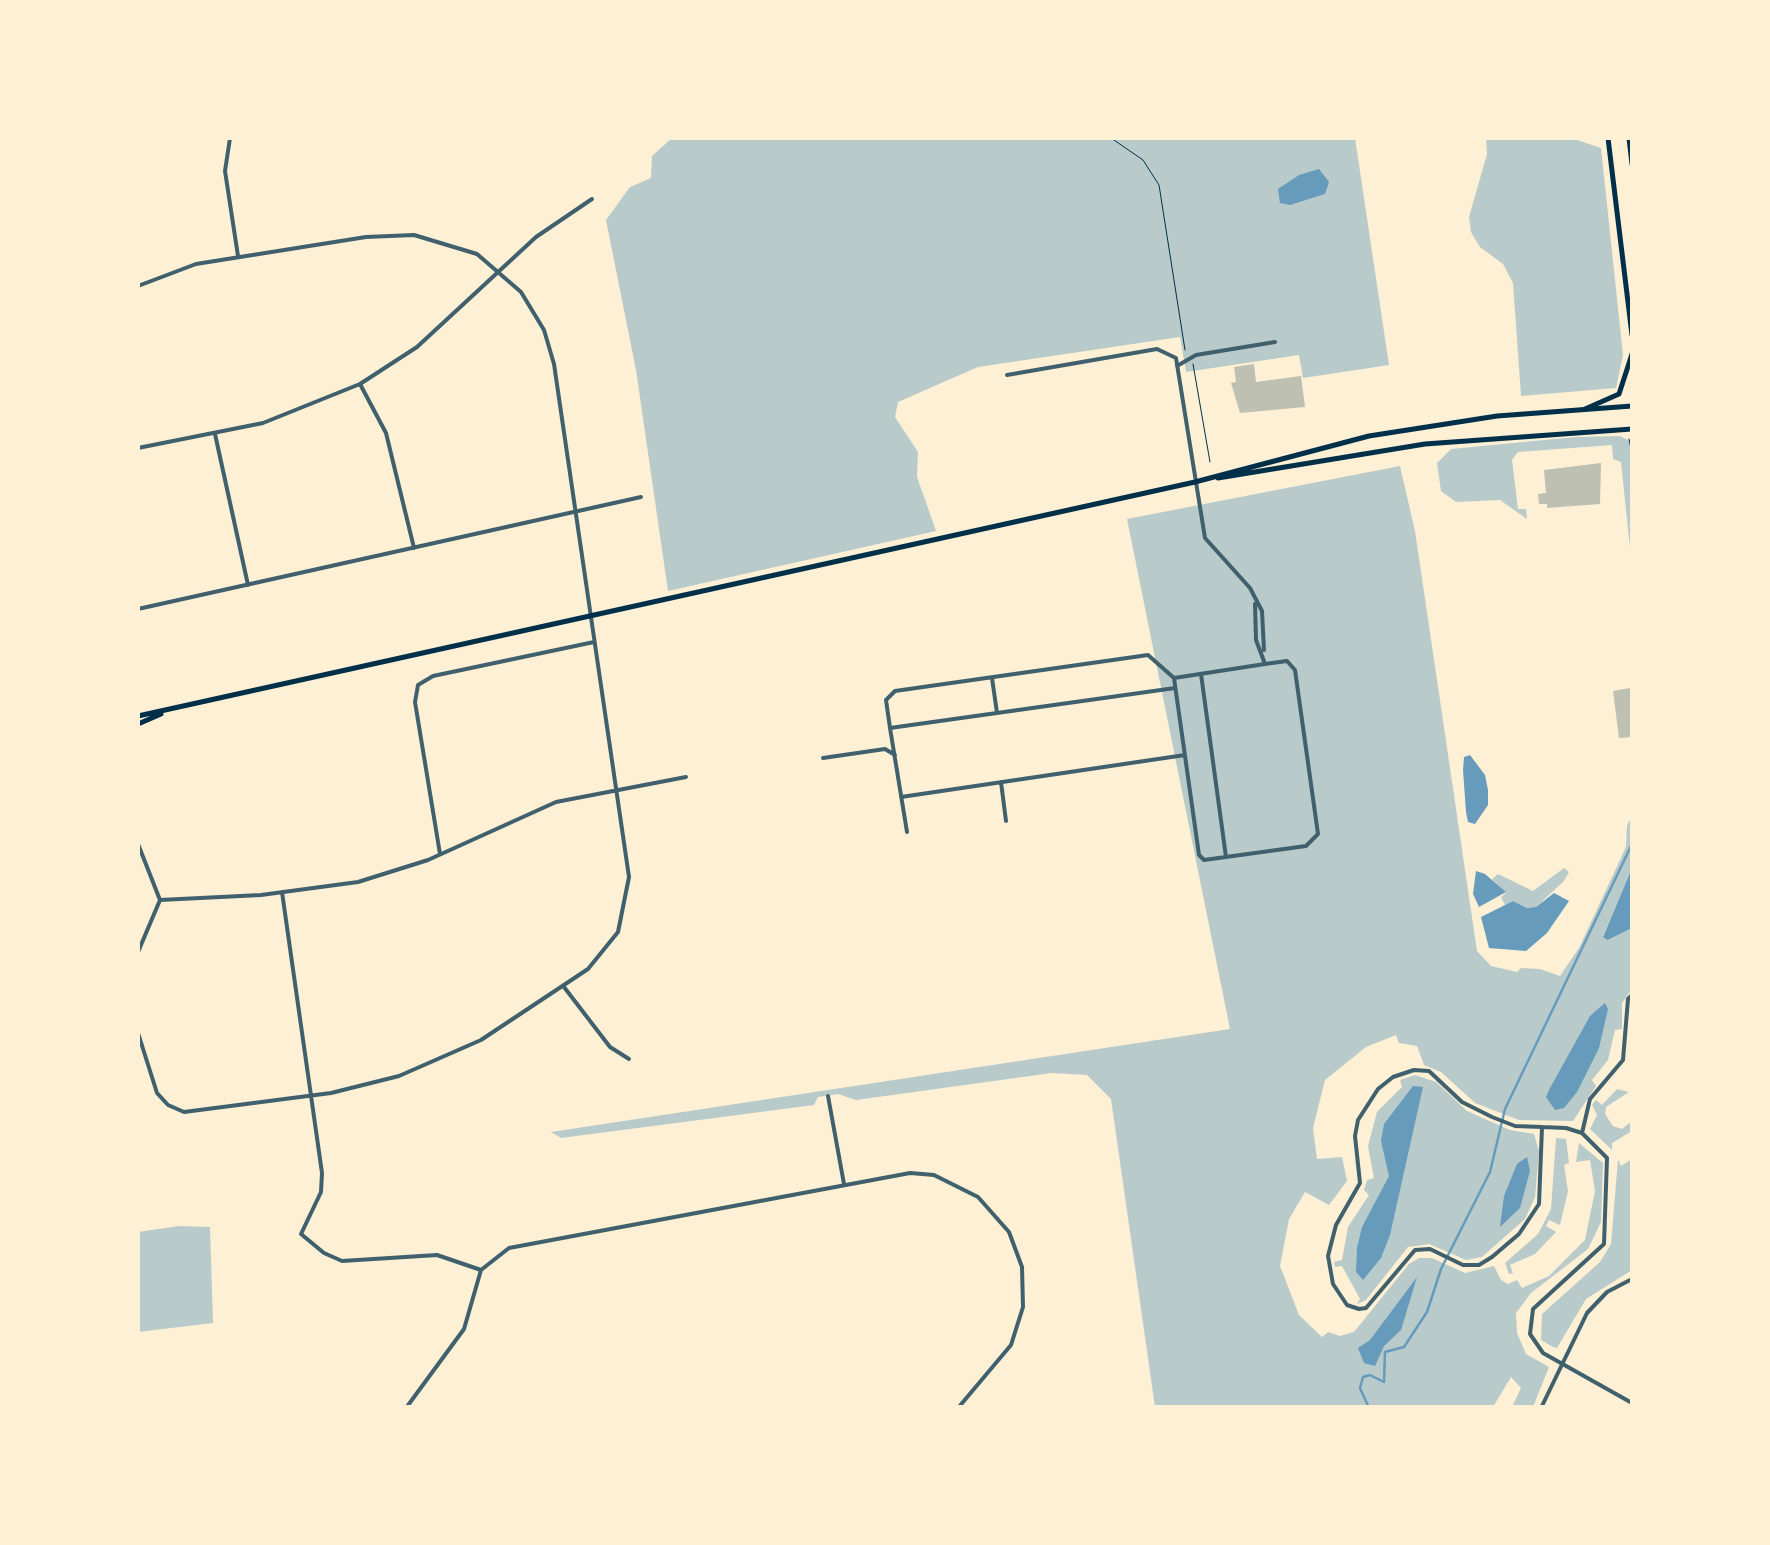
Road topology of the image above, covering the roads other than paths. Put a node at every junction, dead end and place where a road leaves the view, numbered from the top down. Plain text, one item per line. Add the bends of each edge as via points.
1 (230, 138) edge
2 (1608, 138) edge
3 (1629, 138) edge
4 (1632, 164) edge
5 (592, 199) dead end
6 (238, 256) junction
7 (501, 270) junction
8 (138, 286) edge
9 (1632, 334) edge
10 (1276, 342) dead end
11 (1632, 354) edge
12 (1177, 366) junction
13 (1007, 375) dead end
14 (360, 384) junction
15 (1632, 406) edge
16 (1585, 409) junction
17 (1631, 430) edge
18 (215, 434) junction
19 (138, 448) edge
20 (1195, 482) junction
21 (642, 497) dead end
22 (576, 512) junction
23 (414, 548) junction
24 (248, 585) junction
25 (1255, 604) junction
26 (138, 609) edge
27 (591, 614) junction
28 (1264, 619) junction
29 (1253, 620) junction
30 (595, 642) junction
31 (1264, 651) junction
32 (1265, 664) junction
33 (1201, 674) junction
34 (992, 678) junction
35 (1174, 678) junction
36 (1175, 688) junction
37 (996, 713) junction
38 (138, 720) edge
39 (890, 728) junction
40 (1185, 754) junction
41 (894, 755) junction
42 (823, 758) dead end
43 (686, 777) dead end
44 (1000, 782) junction
45 (616, 788) junction
46 (901, 797) junction
47 (1006, 822) dead end
48 (907, 832) dead end
49 (138, 844) edge
50 (440, 854) junction
51 (1226, 857) junction
52 (282, 892) junction
53 (160, 900) junction
54 (138, 952) edge
55 (564, 987) junction
56 (1632, 995) edge
57 (138, 1033) edge
58 (629, 1058) dead end
59 (311, 1096) junction
60 (828, 1096) dead end
61 (1542, 1127) junction
62 (1582, 1133) junction
63 (844, 1184) junction
64 (482, 1270) junction
65 (1632, 1280) edge
66 (1561, 1363) junction
67 (1632, 1403) edge
68 (406, 1408) edge
69 (958, 1408) edge
70 (1542, 1408) edge

1 - 6 street via 224,171
2 - 9 main road
3 - 4 main road
5 - 7 street via 556,220
6 - 7 street via 414,234 467,249
6 - 8 street via 175,269
7 - 14 street via 417,347
7 - 22 street via 532,306 550,345
10 - 12 street
11 - 16 main road via 1619,394
12 - 13 street via 1176,358 1157,350
12 - 20 street
14 - 18 street via 285,416
14 - 23 street via 385,431
15 - 16 main road
16 - 20 main road via 1424,425
17 - 20 main road via 1435,443
18 - 19 street
18 - 24 street
20 - 25 street via 1204,538 1250,588
20 - 27 main road
21 - 22 street
22 - 23 street
22 - 27 street
23 - 24 street
24 - 26 street
25 - 28 street
25 - 29 street
27 - 30 street
27 - 38 main road
28 - 29 street
28 - 31 street
29 - 31 street
30 - 45 street
30 - 50 street via 418,684
31 - 32 street
32 - 33 street
32 - 51 street via 1287,661 1295,670 1318,834 1306,846
33 - 35 street
33 - 51 street
34 - 35 street via 1148,655
34 - 37 street
34 - 39 street via 895,691 886,700
35 - 36 street
36 - 37 street
36 - 40 street
37 - 39 street
39 - 41 street
40 - 44 street
40 - 51 street via 1199,855
41 - 42 street via 885,749
41 - 46 street
43 - 45 street
44 - 46 street
44 - 47 street
45 - 50 street via 526,813
45 - 55 street via 629,878 625,914 606,952
46 - 48 street
49 - 53 street
50 - 52 street via 358,882
52 - 53 street
52 - 59 street
53 - 54 street
55 - 58 street via 610,1048
55 - 59 street via 426,1066
56 - 62 street via 1623,1060 1590,1099
57 - 59 street via 157,1093 178,1110
59 - 64 street via 322,1173 318,1202 300,1231 305,1238 342,1260 437,1255
60 - 63 street
61 - 61 street via 1539,1204 1519,1234 1479,1264 1423,1248 1406,1256 1366,1308 1353,1309 1340,1294 1328,1256 1336,1225 1360,1184 1358,1120 1378,1089 1414,1070 1437,1076 1462,1102 1496,1119
61 - 62 street
62 - 66 street via 1609,1168 1604,1244 1533,1309 1530,1334 1542,1353
63 - 64 street via 612,1232 518,1244
63 - 69 street via 897,1173 934,1175 978,1197 1009,1232 1024,1279 1019,1324 1005,1355
64 - 68 street via 460,1338
65 - 66 street via 1586,1313
66 - 67 street
66 - 70 street

